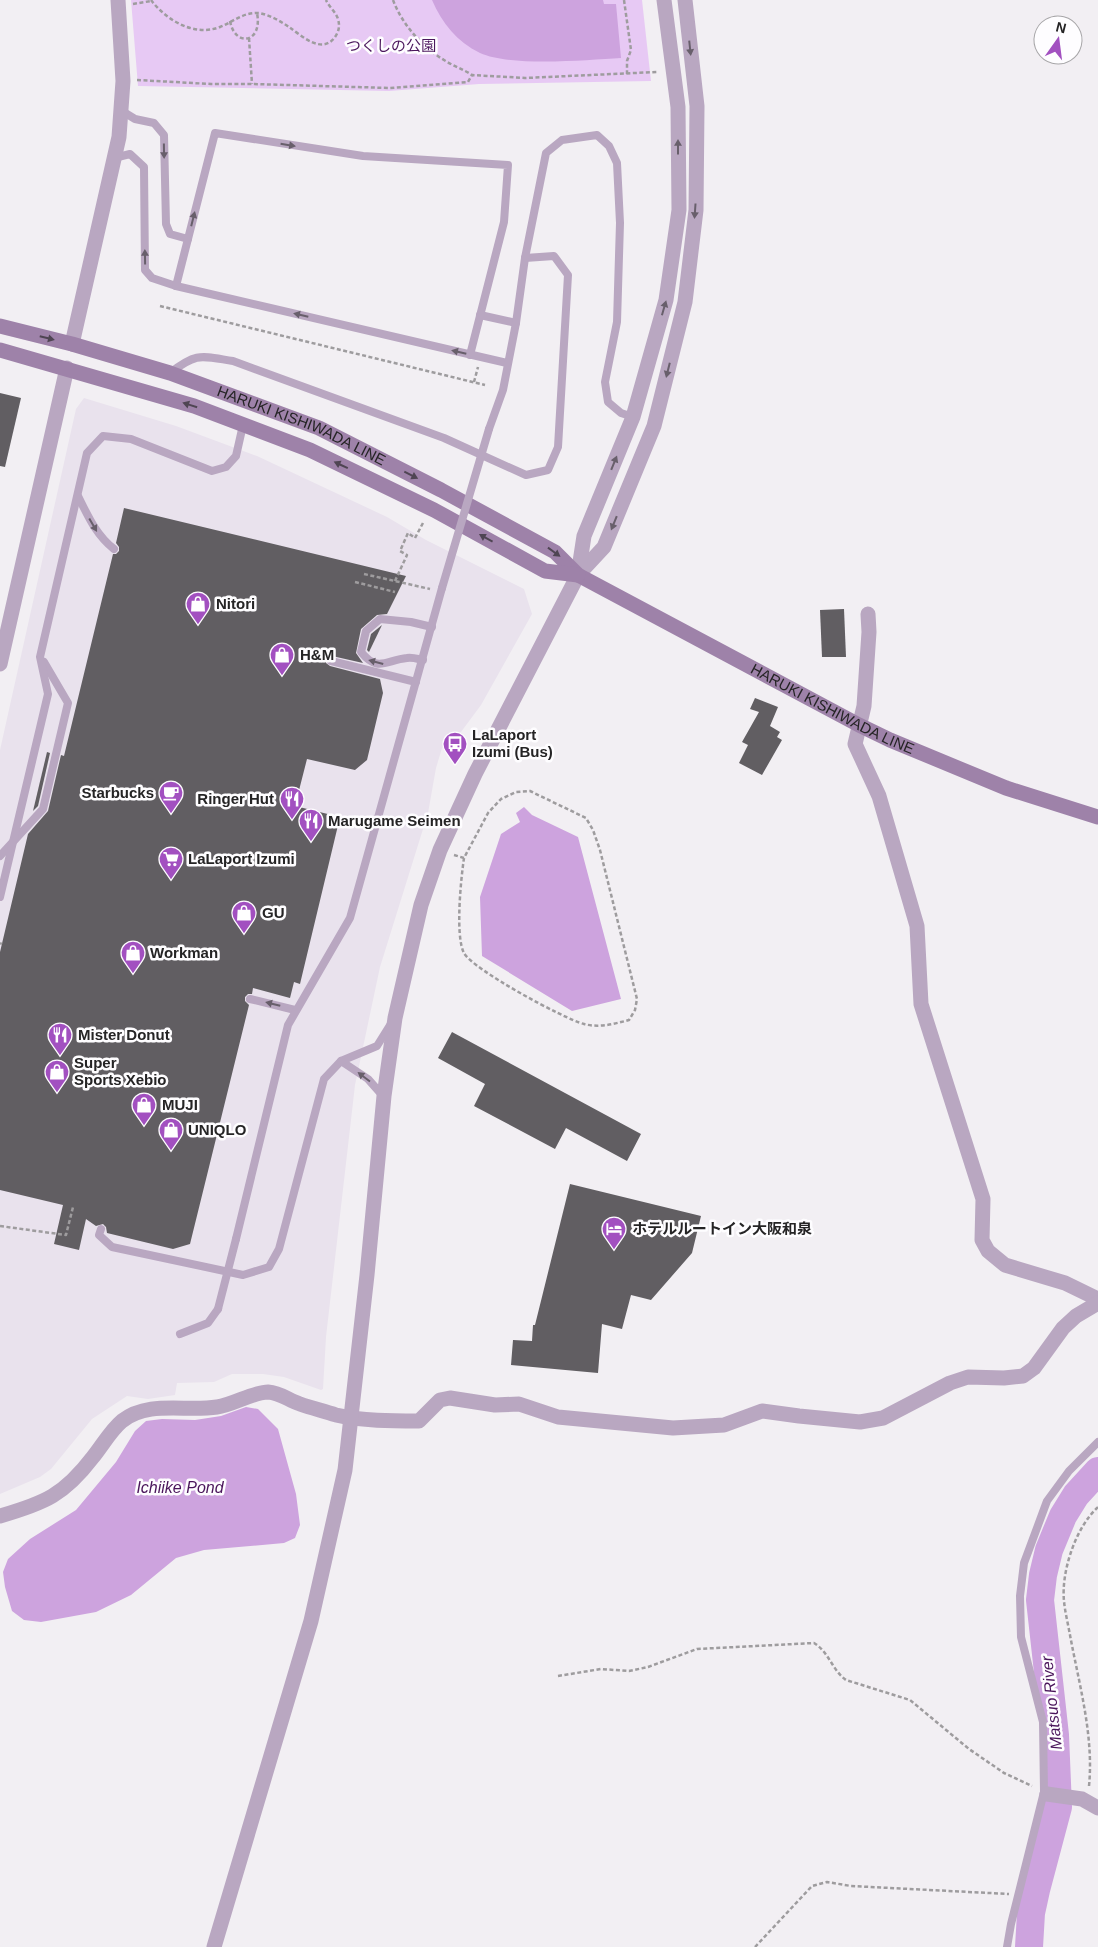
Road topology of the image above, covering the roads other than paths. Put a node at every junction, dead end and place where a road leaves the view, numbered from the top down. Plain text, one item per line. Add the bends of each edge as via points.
1 (118, 0) edge
2 (664, 0) edge
3 (685, 0) edge
4 (122, 111) junction
5 (114, 158) junction
6 (188, 239) junction
7 (525, 258) junction
8 (176, 286) junction
9 (480, 315) junction
10 (516, 323) junction
11 (0, 326) edge
12 (72, 344) junction
13 (0, 350) edge
14 (470, 355) junction
15 (507, 363) junction
16 (67, 368) junction
17 (170, 373) junction
18 (633, 417) junction
19 (243, 425) junction
20 (78, 496) junction
21 (114, 549) dead end
22 (578, 575) junction
23 (868, 614) dead end
24 (432, 627) junction
25 (40, 656) junction
26 (423, 660) junction
27 (331, 661) dead end
28 (0, 664) edge
29 (416, 682) junction
30 (859, 725) junction
31 (1098, 817) edge
32 (0, 856) edge
33 (0, 897) edge
34 (250, 999) dead end
35 (295, 1010) junction
36 (395, 1018) junction
37 (341, 1061) junction
38 (384, 1096) junction
39 (101, 1229) dead end
40 (1098, 1301) edge
41 (180, 1334) dead end
42 (352, 1417) junction
43 (1098, 1442) edge
44 (0, 1516) edge
45 (1046, 1793) junction
46 (1090, 1803) edge
47 (214, 1947) edge
48 (1007, 1947) edge

1 - 4 street
18 -> 2 street via 666,300 678,210 678,107
3 -> 22 street via 697,106 696,210 685,302 654,426 604,547
4 - 5 street
4 -> 6 lane via 136,119 154,123 164,135 166,224 170,234
8 -> 5 lane via 152,278 145,270 144,167 130,154
5 - 12 street
6 - 8 lane
6 -> 9 lane via 216,133 363,156 508,165 504,222
7 - 10 lane
7 - 17 lane via 554,256 568,275 558,447 548,470 526,474 444,438 233,361 201,356 189,359
7 - 18 lane via 546,154 562,140 597,135 609,146 617,163 620,223 616,322 604,382 608,402
14 -> 8 lane
9 - 10 lane
9 - 14 lane
10 - 15 lane
11 -> 12 main road, HARUKI KISHIWADA LINE
12 - 17 main road, HARUKI KISHIWADA LINE
13 - 16 main road, HARUKI KISHIWADA LINE
14 - 15 lane
15 - 24 lane, bridge via 503,390
19 -> 16 main road, HARUKI KISHIWADA LINE via 194,406
16 - 28 street
17 -> 22 main road, HARUKI KISHIWADA LINE via 319,428 555,552
22 -> 18 street via 584,536
19 - 20 lane via 236,456 226,467 212,470 131,439 103,436 87,452
22 -> 19 main road, HARUKI KISHIWADA LINE via 545,571 434,510 310,450
20 -> 21 lane via 94,528
20 - 25 lane
22 - 30 main road, HARUKI KISHIWADA LINE
22 - 36 street via 475,774 440,850 421,905
23 - 30 street via 864,706
24 - 26 lane
26 -> 24 lane via 408,657 383,664 368,661 361,652 366,631 380,619
25 - 32 lane via 68,703 43,809
25 - 33 lane via 48,694
26 - 29 lane
27 - 29 lane
29 - 35 lane via 350,918
30 - 31 main road, HARUKI KISHIWADA LINE via 1006,788
30 - 40 street via 855,744 879,796 917,926 922,1004 983,1198 982,1240 988,1251 1005,1264 1065,1283
35 -> 34 lane
35 - 41 lane, bridge via 288,1025 218,1309 208,1323
36 - 37 lane via 377,1046
36 - 38 street
38 -> 37 lane via 368,1079
37 - 39 lane via 324,1079 279,1249 269,1267 243,1275 112,1247 99,1234
38 - 42 street
40 - 42 street via 1063,1328 1034,1368 1023,1376 968,1376 883,1418 860,1422 762,1410 724,1425 673,1428 558,1417 518,1404 495,1405 450,1398 440,1400 419,1421
42 - 44 street via 298,1404 266,1392 218,1407 152,1408 121,1422 76,1479 55,1495 32,1507
42 - 47 street via 345,1470 311,1621
43 - 45 lane via 1069,1471 1047,1501 1023,1572 1021,1637 1044,1722
45 - 46 street
45 - 48 lane via 1010,1924

